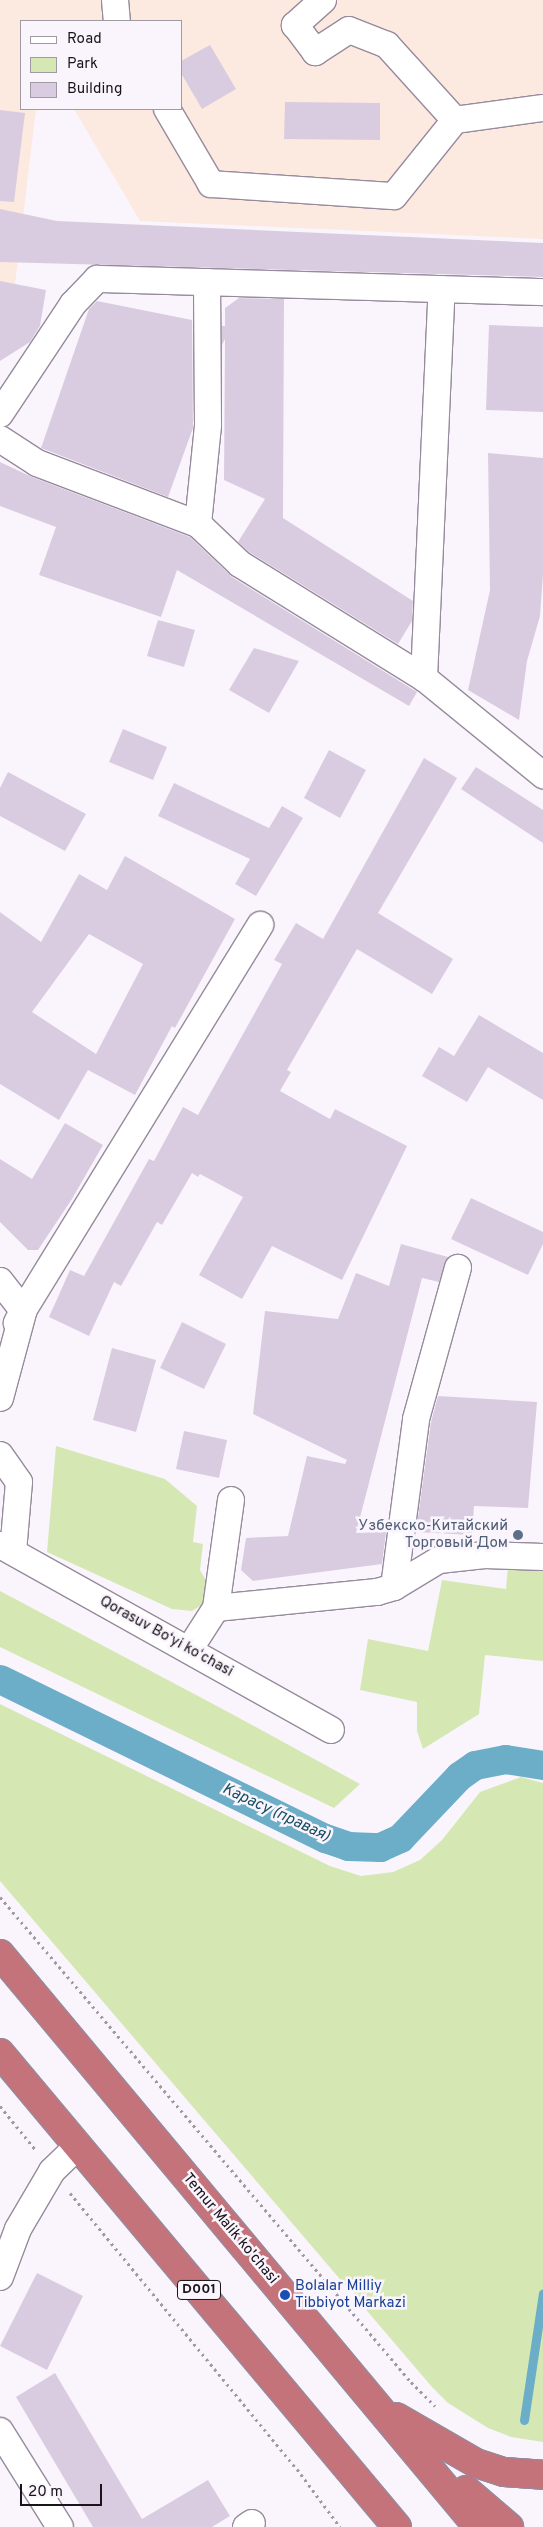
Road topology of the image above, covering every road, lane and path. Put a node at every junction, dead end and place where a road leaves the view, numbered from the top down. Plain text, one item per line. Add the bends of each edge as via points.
1 (116, 0) edge
2 (323, 0) edge
3 (117, 20) edge
4 (543, 108) edge
5 (169, 110) edge
6 (456, 120) junction
7 (207, 282) junction
8 (442, 289) junction
9 (543, 292) edge
10 (0, 414) edge
11 (0, 439) edge
12 (198, 524) junction
13 (424, 678) junction
14 (543, 776) edge
15 (260, 925) dead end
16 (458, 1268) dead end
17 (0, 1281) edge
18 (24, 1309) junction
19 (0, 1360) edge
20 (0, 1398) edge
21 (0, 1455) edge
22 (231, 1500) dead end
23 (7, 1549) edge
24 (543, 1557) edge
25 (394, 1587) junction
26 (216, 1608) junction
27 (189, 1650) junction
28 (331, 1730) dead end
29 (0, 1897) edge
30 (0, 1954) edge
31 (0, 2053) edge
32 (0, 2106) edge
33 (78, 2146) junction
34 (52, 2171) junction
35 (9, 2225) edge
36 (0, 2277) edge
37 (436, 2407) dead end
38 (380, 2408) junction
39 (0, 2432) edge
40 (543, 2475) edge
41 (60, 2527) edge
42 (340, 2527) edge
43 (397, 2527) edge
44 (478, 2527) edge
45 (509, 2527) edge

1 - 3 street
2 - 6 street via 295,25 315,52 349,30 387,45
4 - 6 street
5 - 6 street via 211,184 394,196
7 - 8 street
7 - 10 street via 97,279 73,304
7 - 12 street via 208,425
8 - 9 street
8 - 13 street
11 - 12 street via 37,463
12 - 13 street via 240,564
13 - 14 street
15 - 18 street
16 - 25 street via 416,1419
17 - 18 street
18 - 19 street
18 - 20 street
21 - 23 street via 19,1482
22 - 26 street
23 - 27 street, Qorasuv Bo‘yi koʻchasi
24 - 25 street via 485,1555 439,1560
25 - 26 street via 377,1592
26 - 27 street
27 - 28 street, Qorasuv Bo‘yi koʻchasi
29 - 37 path via 411,2382
30 - 38 highway, Temur Malik ko'chasi
31 - 33 highway, D001
32 - 34 path
33 - 34 street
33 - 43 highway, D001
34 - 35 street
34 - 42 path via 297,2469
35 - 36 street
38 - 40 highway via 476,2463 504,2472
38 - 44 highway, Temur Malik ko'chasi
38 - 45 highway
39 - 41 street

